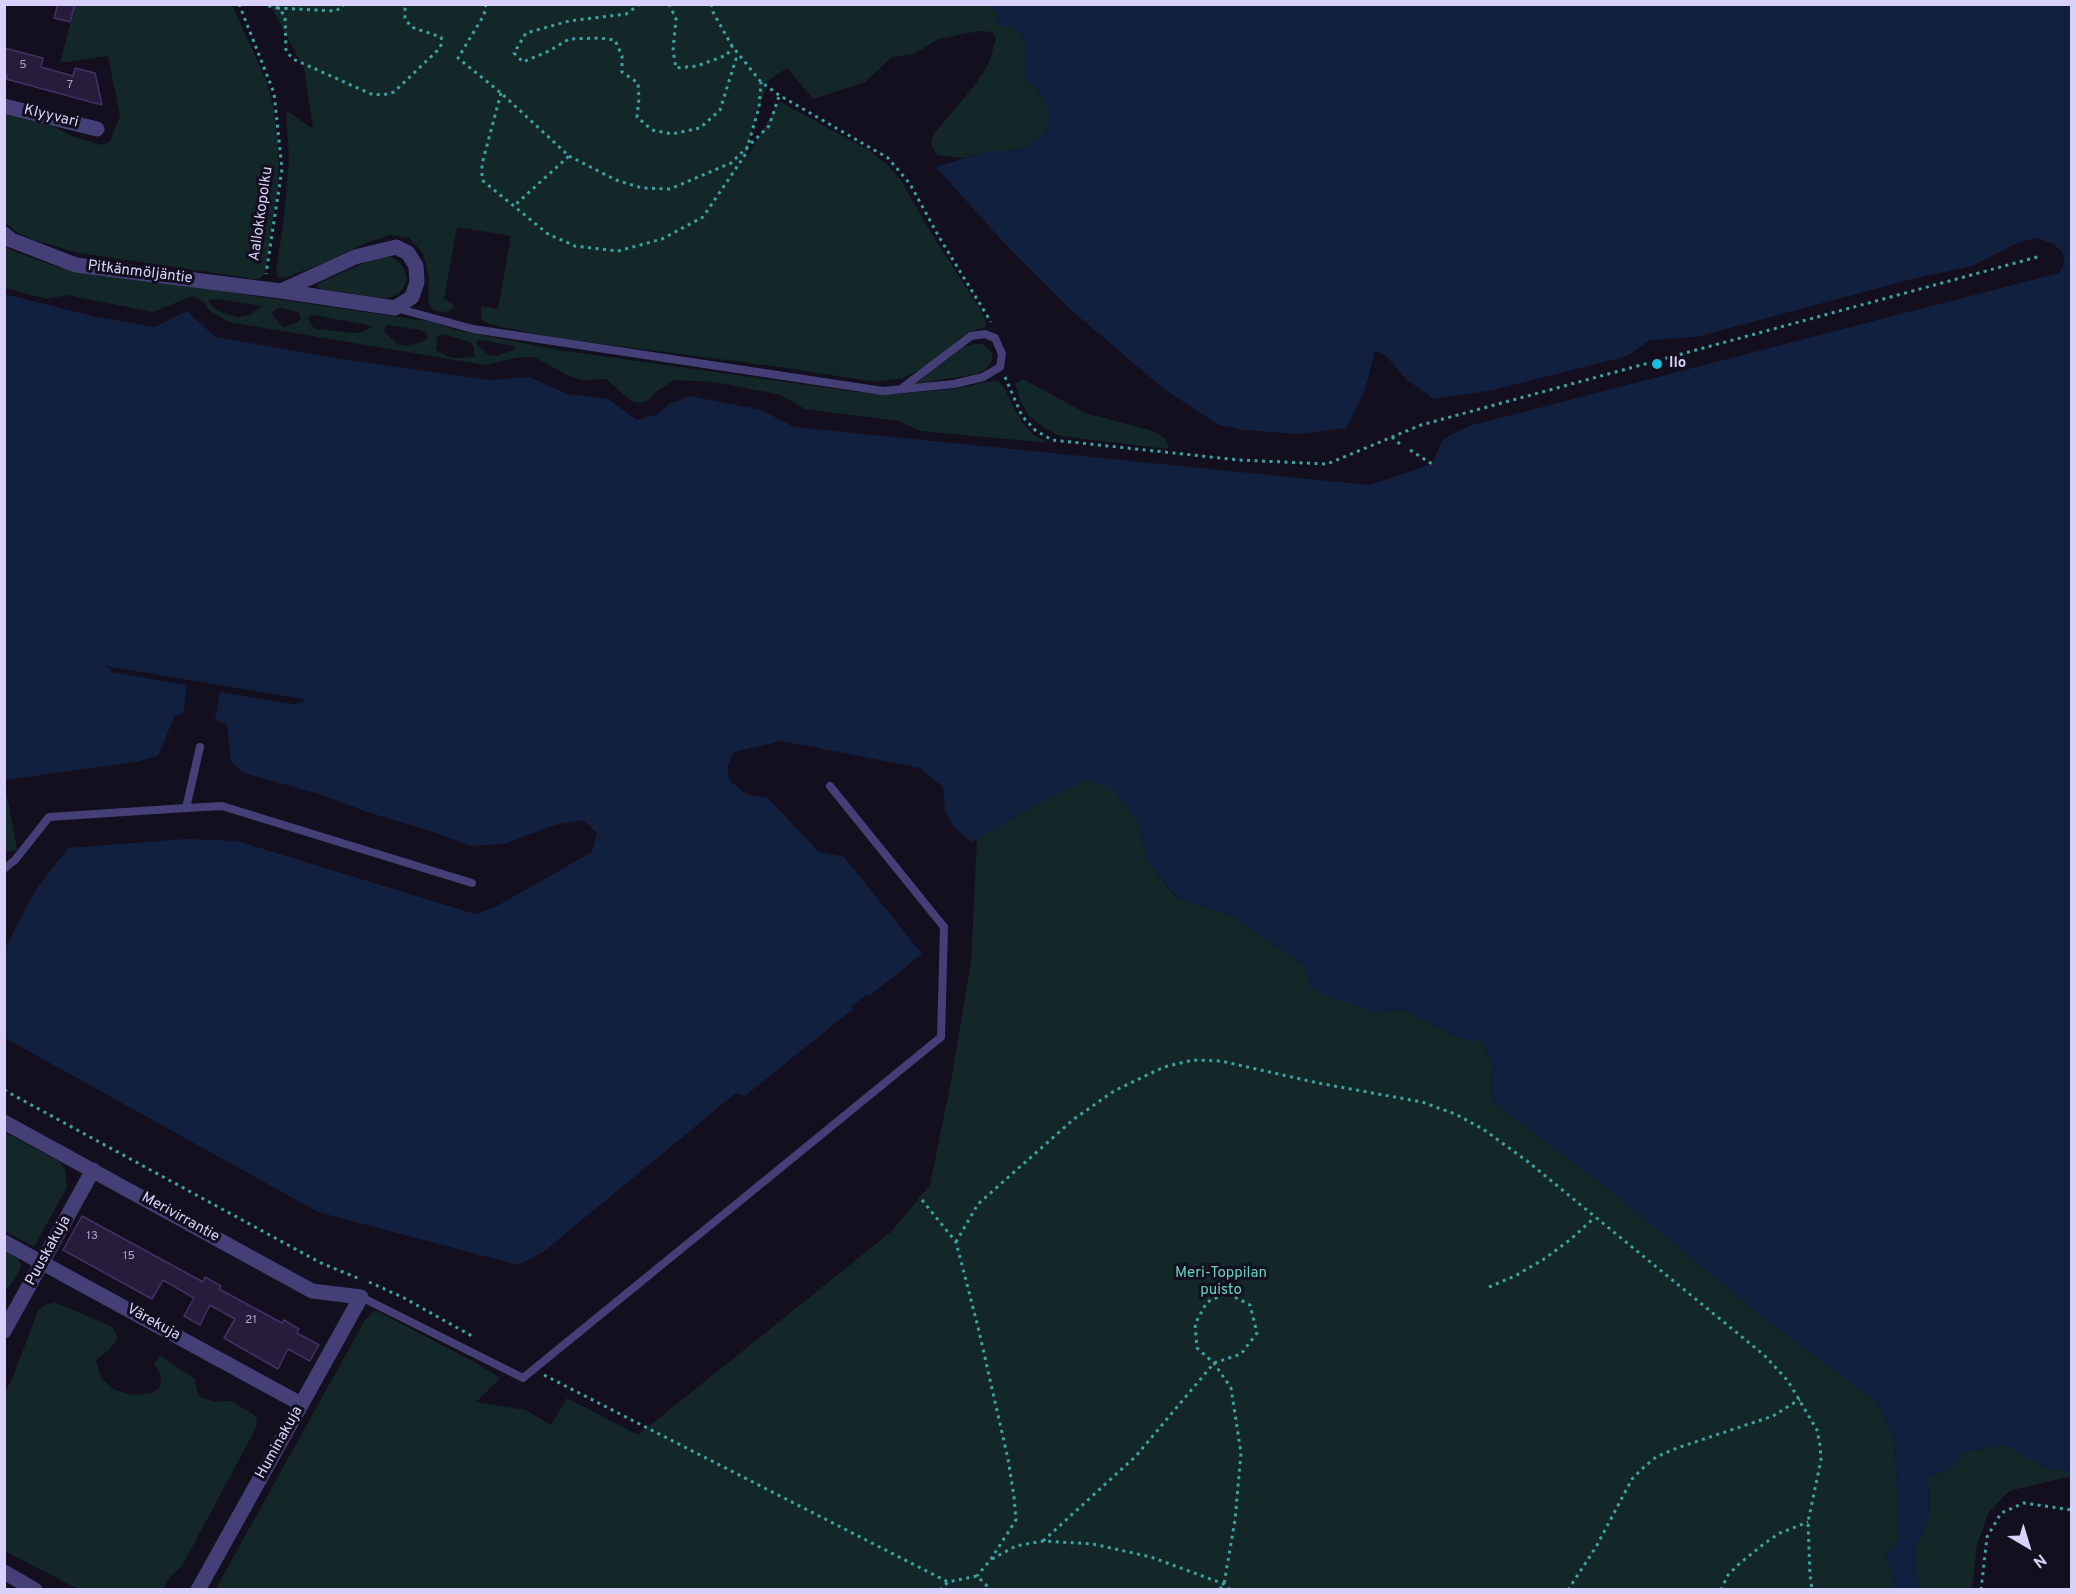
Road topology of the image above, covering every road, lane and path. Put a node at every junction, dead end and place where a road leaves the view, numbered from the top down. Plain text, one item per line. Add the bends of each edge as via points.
1 (239, 4) edge
2 (261, 4) edge
3 (345, 4) edge
4 (405, 4) edge
5 (486, 4) edge
6 (640, 4) edge
7 (669, 4) edge
8 (711, 4) edge
9 (278, 8) junction
10 (732, 46) junction
11 (741, 58) junction
12 (761, 82) junction
13 (501, 93) junction
14 (779, 95) junction
15 (4, 106) edge
16 (97, 129) dead end
17 (748, 146) junction
18 (569, 156) junction
19 (515, 205) junction
20 (4, 234) edge
21 (2041, 256) dead end
22 (264, 289) junction
23 (281, 291) junction
24 (395, 308) junction
25 (995, 338) junction
26 (1000, 367) junction
27 (901, 388) junction
28 (1392, 437) junction
29 (1400, 444) dead end
30 (1410, 450) dead end
31 (1432, 464) dead end
32 (200, 747) dead end
33 (830, 786) dead end
34 (186, 808) junction
35 (4, 869) edge
36 (472, 883) dead end
37 (4, 1090) edge
38 (4, 1122) edge
39 (93, 1170) junction
40 (922, 1200) dead end
41 (1594, 1218) junction
42 (4, 1242) edge
43 (956, 1242) junction
44 (42, 1263) junction
45 (1489, 1287) dead end
46 (361, 1297) junction
47 (4, 1331) edge
48 (473, 1337) dead end
49 (1214, 1363) junction
50 (532, 1370) junction
51 (1800, 1399) junction
52 (301, 1404) junction
53 (2072, 1510) edge
54 (1808, 1522) junction
55 (1044, 1541) junction
56 (991, 1559) junction
57 (4, 1572) edge
58 (977, 1576) junction
59 (948, 1582) junction
60 (1224, 1584) junction
61 (35, 1590) edge
62 (198, 1590) edge
63 (940, 1590) edge
64 (991, 1590) edge
65 (1219, 1590) edge
66 (1230, 1590) edge
67 (1568, 1590) edge
68 (1721, 1590) edge
69 (1812, 1590) edge
70 (1981, 1590) edge

1 - 22 path, Aallokkopolku via 274,93 282,169
2 - 9 path
3 - 9 path via 336,11
4 - 9 path via 405,18 411,27 441,37 442,42 394,92 383,94 371,94 293,59 286,51 285,16
5 - 13 path via 484,15 458,58
6 - 11 path via 626,14 569,21 526,33 514,53 523,62 570,39 615,40 622,56 622,72 638,83 637,117 652,130 672,134 700,128 720,110 736,59
7 - 10 path via 676,19 676,68 697,66 727,55
8 - 10 path
10 - 11 path
11 - 12 path
12 - 14 path
12 - 17 path via 759,108
13 - 18 path
13 - 19 path via 482,164 482,180
14 - 17 path via 769,126
14 - 25 path via 888,158 910,184 990,318
15 - 16 street, Klyyvari
17 - 18 path via 731,163 670,189 642,188 616,180
17 - 19 path via 703,217 662,239 618,252 575,246 548,234
18 - 19 path
20 - 22 street, Pitkänmöljäntie via 10,240 76,265
21 - 28 path via 1421,425
22 - 23 street, Pitkänmöljäntie
23 - 24 street, Pitkänmöljäntie
23 - 24 street via 355,257 396,247 408,253 416,266 417,282 412,297
24 - 27 lane via 473,329 883,391
25 - 26 lane via 1002,354
25 - 27 lane via 985,334 971,336
26 - 27 lane via 983,377 954,384
26 - 28 path via 1022,416 1052,440 1239,460 1327,464
28 - 29 path
30 - 31 path
32 - 34 lane
33 - 50 lane via 944,927 941,1037
34 - 35 lane via 49,817
34 - 36 lane via 222,806
37 - 48 path via 321,1263 377,1285
38 - 39 street, Merivirrantie
39 - 44 street, Puuskakuja
39 - 46 street, Merivirrantie via 312,1290
40 - 43 path
41 - 43 path via 1483,1129 1440,1108 1221,1061 1193,1060 1164,1067 1114,1091 1074,1119 978,1204
41 - 45 path via 1544,1259
41 - 51 path via 1764,1355
42 - 44 street, Värekuja
43 - 56 path via 1014,1497 1016,1520
44 - 47 street, Puuskakuja
44 - 52 street, Värekuja
46 - 50 lane via 523,1378
46 - 52 street, Huminakuja
49 - 49 path via 1241,1354 1257,1333 1250,1305 1227,1293 1207,1302 1195,1324 1197,1348
49 - 55 path via 1136,1456
49 - 60 path via 1231,1388 1241,1453
50 - 59 path
51 - 54 path via 1817,1430 1821,1460
51 - 67 path via 1773,1416 1656,1457 1632,1479
52 - 62 street, Huminakuja
53 - 70 path via 2024,1503 2001,1513 1987,1537
54 - 68 path via 1764,1543 1738,1564
54 - 69 path
55 - 56 path via 1016,1546
55 - 60 path via 1122,1549
56 - 58 path
57 - 61 street
58 - 59 path
58 - 64 path
59 - 63 path
60 - 65 path
60 - 66 path

